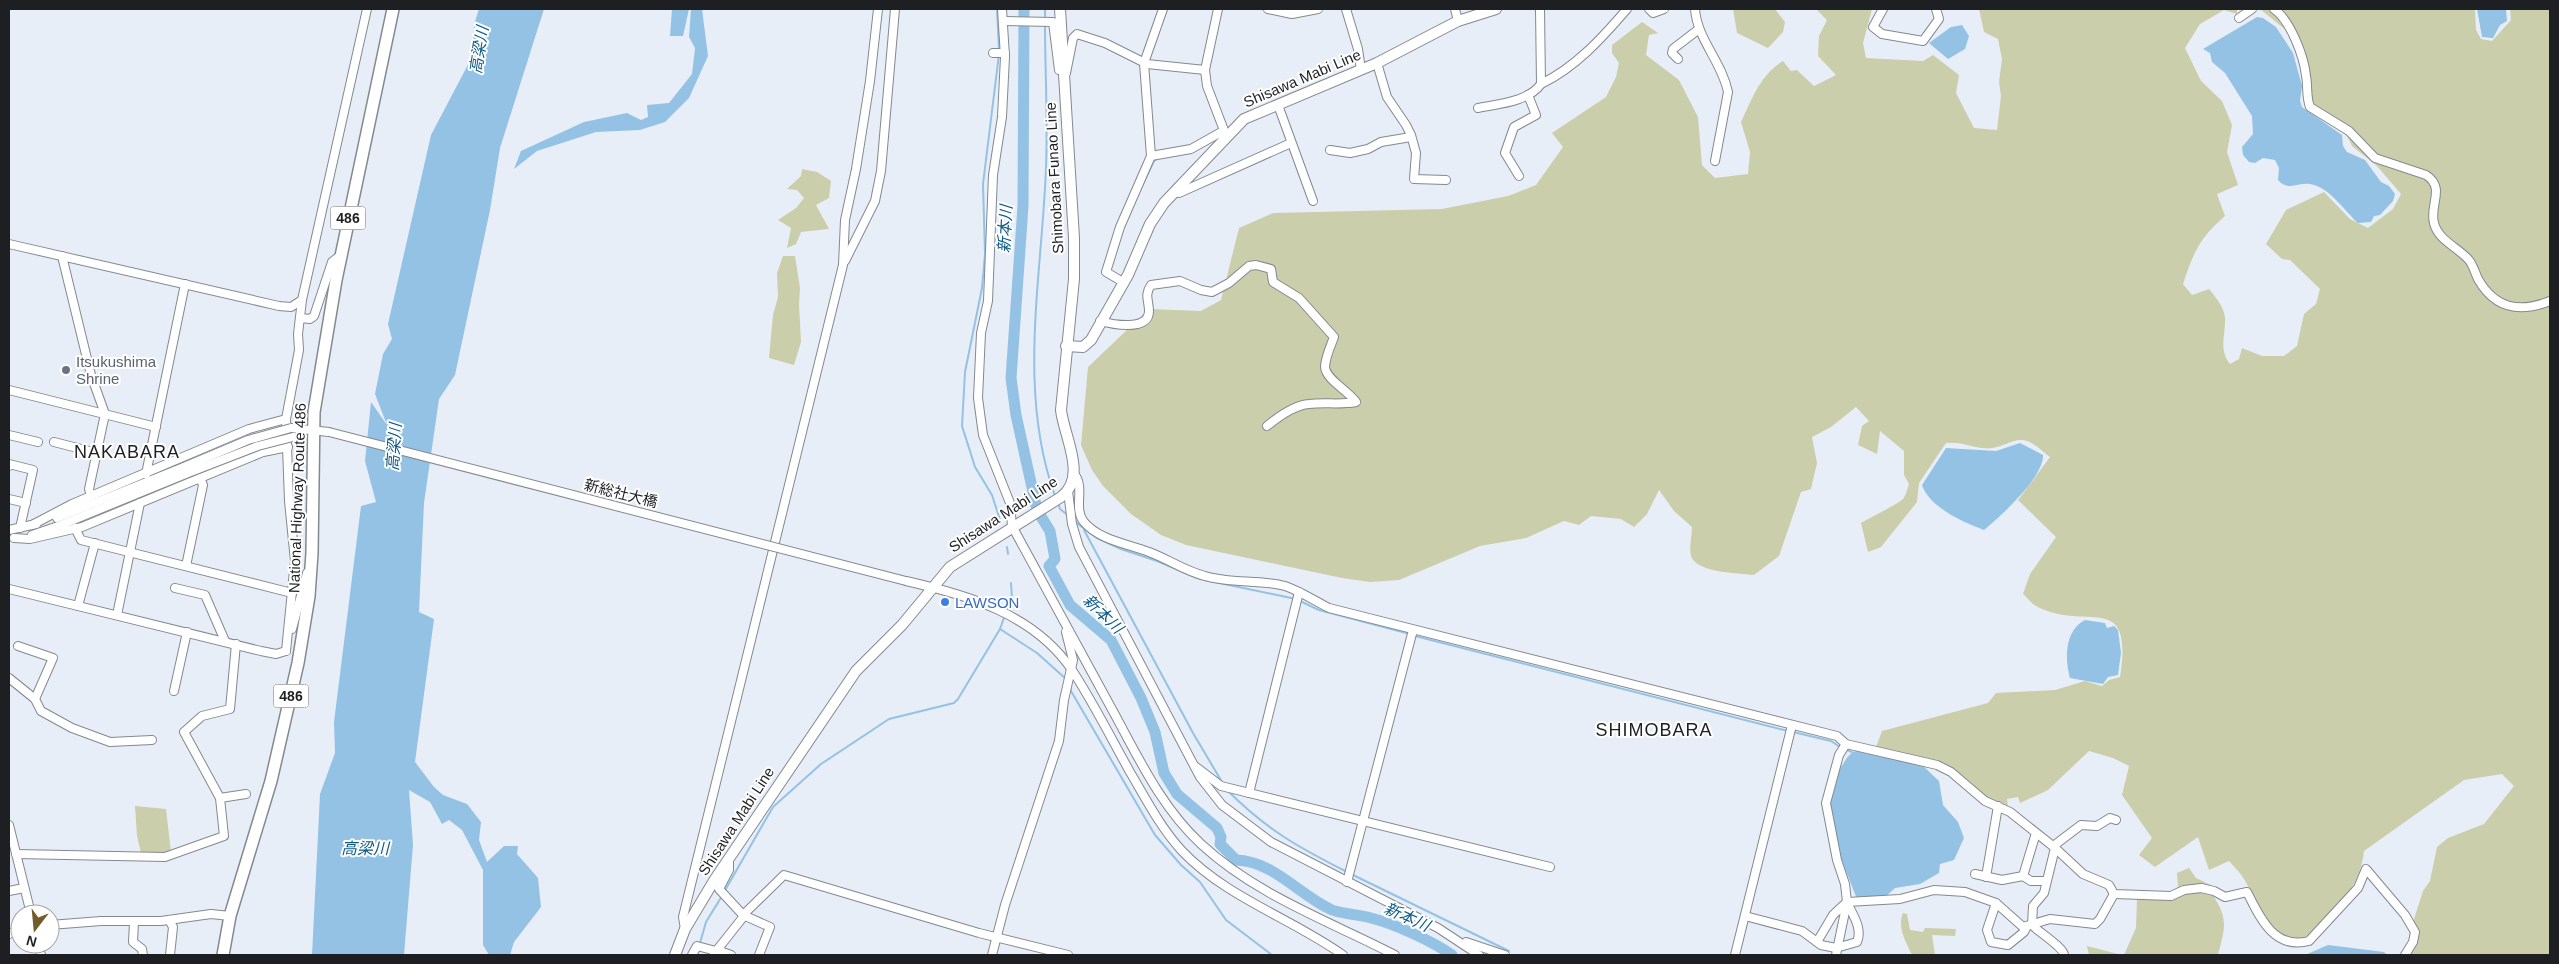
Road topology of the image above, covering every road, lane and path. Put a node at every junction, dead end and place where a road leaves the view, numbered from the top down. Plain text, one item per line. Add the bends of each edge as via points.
1 (367, 9) edge
2 (393, 9) edge
3 (878, 9) edge
4 (895, 9) edge
5 (1002, 9) edge
6 (1060, 9) edge
7 (1163, 9) edge
8 (1218, 9) edge
9 (1268, 9) edge
10 (1318, 9) edge
11 (1346, 9) edge
12 (1455, 9) edge
13 (1496, 9) edge
14 (1540, 9) edge
15 (1626, 9) edge
16 (1649, 9) edge
17 (1664, 9) edge
18 (1695, 9) edge
19 (1883, 9) edge
20 (1936, 9) edge
21 (2240, 9) edge
22 (2252, 9) edge
23 (2274, 9) edge
24 (1003, 21) junction
25 (1458, 21) junction
26 (1699, 29) junction
27 (1678, 59) dead end
28 (1144, 63) junction
29 (1378, 65) junction
30 (1205, 70) junction
31 (1361, 70) junction
32 (1064, 76) junction
33 (1541, 84) junction
34 (1528, 95) junction
35 (1278, 105) junction
36 (1478, 108) dead end
37 (1226, 134) junction
38 (1411, 137) junction
39 (1291, 143) junction
40 (1330, 150) dead end
41 (1151, 156) junction
42 (1715, 161) dead end
43 (1519, 176) dead end
44 (1446, 180) dead end
45 (1174, 192) junction
46 (1313, 201) dead end
47 (9, 244) edge
48 (341, 255) junction
49 (62, 256) junction
50 (843, 265) junction
51 (1123, 282) junction
52 (186, 284) junction
53 (302, 300) junction
54 (2550, 300) edge
55 (300, 318) junction
56 (1100, 321) junction
57 (1066, 346) junction
58 (9, 390) edge
59 (105, 414) junction
60 (286, 419) junction
61 (1267, 426) dead end
62 (156, 427) junction
63 (312, 430) junction
64 (9, 435) edge
65 (38, 442) dead end
66 (54, 442) dead end
67 (288, 446) junction
68 (97, 453) junction
69 (9, 466) edge
70 (186, 470) junction
71 (146, 474) junction
72 (1075, 475) junction
73 (200, 478) junction
74 (1065, 494) junction
75 (91, 496) junction
76 (9, 499) edge
77 (26, 503) junction
78 (140, 503) junction
79 (32, 525) junction
80 (1014, 525) junction
81 (20, 528) junction
82 (75, 528) junction
83 (9, 530) edge
84 (11, 539) edge
85 (95, 543) junction
86 (131, 552) junction
87 (312, 553) junction
88 (186, 566) junction
89 (932, 587) junction
90 (175, 588) dead end
91 (9, 590) edge
92 (1299, 592) junction
93 (292, 593) junction
94 (78, 606) junction
95 (117, 616) junction
96 (1064, 623) junction
97 (1412, 630) junction
98 (187, 632) junction
99 (225, 641) junction
100 (236, 644) junction
101 (18, 646) dead end
102 (286, 651) junction
103 (1071, 669) junction
104 (9, 678) edge
105 (174, 691) dead end
106 (35, 699) junction
107 (1792, 725) junction
108 (152, 740) dead end
109 (1846, 744) junction
110 (1192, 764) junction
111 (1249, 793) junction
112 (246, 794) dead end
113 (220, 798) junction
114 (1998, 806) junction
115 (2116, 820) dead end
116 (1364, 822) junction
117 (9, 825) edge
118 (2036, 832) junction
119 (2054, 847) junction
120 (16, 854) junction
121 (729, 858) junction
122 (1550, 867) dead end
123 (1975, 874) dead end
124 (2023, 876) junction
125 (1986, 877) junction
126 (2046, 880) junction
127 (1347, 882) junction
128 (24, 888) junction
129 (9, 891) edge
130 (2114, 894) junction
131 (1847, 902) junction
132 (1996, 903) junction
133 (28, 904) edge
134 (230, 916) junction
135 (743, 916) junction
136 (1745, 916) junction
137 (169, 920) junction
138 (134, 922) junction
139 (60, 924) edge
140 (2030, 926) junction
141 (685, 929) junction
142 (995, 938) junction
143 (1462, 942) junction
144 (1817, 942) junction
145 (715, 952) edge
146 (1836, 952) edge
147 (143, 955) edge
148 (170, 955) edge
149 (223, 955) edge
150 (675, 955) edge
151 (692, 955) edge
152 (732, 955) edge
153 (759, 955) edge
154 (992, 955) edge
155 (1068, 955) edge
156 (1343, 955) edge
157 (1395, 955) edge
158 (1479, 955) edge
159 (1505, 955) edge
160 (1735, 955) edge
161 (2064, 955) edge
162 (2405, 955) edge

1 - 53 street
2 - 48 highway, National Highway Route 486 / 486
3 - 50 street via 870,81 846,220
4 - 50 street via 881,171 875,200
5 - 24 street
6 - 32 main road, Shimobara Funao Line
7 - 28 street
8 - 30 street
9 - 10 street via 1292,14
11 - 31 street
12 - 25 street
13 - 25 main road, Shisawa Mabi Line
14 - 33 street
15 - 33 street via 1581,58 1558,76
16 - 17 street via 1652,13
18 - 26 street
19 - 20 street via 1873,24 1878,31 1924,41 1939,19
21 - 22 street via 2239,18
23 - 54 street via 2286,20 2293,35 2306,72 2310,107 2349,131 2375,158 2433,180 2436,186 2434,223 2438,233 2469,260 2478,280 2496,300 2509,307 2523,308
24 - 32 street via 1053,22 1060,74
24 - 80 street via 999,53 1002,117 992,202 988,301 981,333 978,398 983,435 1010,503
25 - 29 main road, Shisawa Mabi Line
26 - 27 street via 1673,49 1672,53
26 - 42 street via 1726,81 1728,92
28 - 30 street
28 - 32 street via 1105,43 1077,34 1073,38 1068,70
28 - 41 street
29 - 31 main road, Shisawa Mabi Line
29 - 38 street via 1387,97
30 - 37 street via 1207,86
31 - 35 main road, Shisawa Mabi Line
32 - 57 main road, Shimobara Funao Line via 1074,238 1074,279
33 - 34 street
34 - 36 street
34 - 43 street via 1536,115 1514,127 1505,153
35 - 37 main road, Shisawa Mabi Line via 1251,115
35 - 39 street
37 - 41 street via 1191,149
37 - 45 main road, Shisawa Mabi Line
38 - 40 street via 1382,142 1350,153
38 - 44 street via 1416,153 1414,179
39 - 45 street via 1180,193
39 - 46 street
41 - 51 street via 1120,227 1106,272
45 - 51 main road, Shisawa Mabi Line via 1150,224
47 - 49 street
48 - 55 street via 332,262 314,316
48 - 63 highway, National Highway Route 486 / 486
49 - 52 street
49 - 59 street via 91,375
50 - 141 street via 683,917
51 - 56 main road, Shisawa Mabi Line
52 - 53 street via 279,306 291,306
52 - 62 street
53 - 55 street
55 - 60 street via 299,350
56 - 57 main road, Shisawa Mabi Line via 1084,347
56 - 61 street via 1128,326 1145,319 1149,313 1146,294 1151,285 1180,281 1212,292 1249,266 1271,269 1273,282 1299,298 1334,337 1325,367 1356,402 1307,404 1292,409
57 - 72 main road, Shisawa Mabi Line via 1061,410
58 - 59 street
59 - 62 street
59 - 68 street
60 - 67 street
60 - 71 street via 249,429
62 - 71 street
63 - 70 street, bridge
63 - 70 street, 新総社大橋, bridge via 291,428 248,440
63 - 87 highway, National Highway Route 486 / 486
63 - 89 street, 新総社大橋, bridge
64 - 65 street
66 - 68 street
67 - 73 street via 264,452
67 - 93 street via 289,501 295,554
68 - 75 street via 89,489
69 - 77 street via 33,470
70 - 79 street
70 - 84 street via 61,526
71 - 75 street
72 - 74 main road, Shisawa Mabi Line
72 - 92 street via 1080,481 1082,519 1088,526 1123,545 1150,552 1206,577 1284,586
73 - 78 street
73 - 88 street via 203,485
74 - 80 main road, Shisawa Mabi Line
74 - 110 street via 1079,547
75 - 79 street
76 - 77 street
77 - 81 street
78 - 82 street
78 - 86 street
79 - 81 street
80 - 89 main road, Shisawa Mabi Line via 956,562
80 - 96 street
81 - 83 street
82 - 84 street via 30,539
82 - 85 street via 81,540
85 - 86 street
85 - 94 street
86 - 88 street
86 - 95 street
87 - 102 street
87 - 134 highway, National Highway Route 486 / 486 via 298,663 283,734
88 - 93 street
89 - 103 street, 新総社大橋 via 987,603 1019,620 1049,644
89 - 121 main road, Shisawa Mabi Line via 902,625 856,672
90 - 99 street via 205,595
91 - 94 street
92 - 97 street via 1329,608
92 - 111 street
93 - 102 street
94 - 95 street
95 - 98 street
96 - 103 street
96 - 157 street via 1179,822 1201,844 1258,887
97 - 107 street
97 - 116 street
98 - 99 street
98 - 105 street
99 - 100 street
100 - 102 street via 276,654
100 - 113 street via 230,709 202,716 184,732
101 - 106 street via 53,658
103 - 142 street via 1059,741
103 - 156 street via 1160,824 1182,851 1212,878
104 - 106 street
106 - 108 street via 41,711 54,719 100,738 116,742
107 - 109 street via 1837,736
107 - 136 street
109 - 114 street via 1937,765 1951,772 1985,801
109 - 131 street via 1839,755 1826,803
110 - 111 street via 1221,786
110 - 127 street via 1211,793 1252,829 1285,851
111 - 116 street
112 - 113 street
113 - 120 street via 224,836 165,857
114 - 118 street
114 - 125 street
115 - 119 street via 2110,818 2097,826 2081,825 2061,838
116 - 122 street
116 - 127 street
117 - 120 street
118 - 119 street
118 - 124 street
119 - 126 street
119 - 130 street via 2083,874 2109,885
120 - 128 street
121 - 135 street via 729,870 719,886
121 - 141 main road, Shisawa Mabi Line
123 - 125 street
124 - 125 street via 2002,880
124 - 126 street via 2031,881
126 - 140 street via 2044,892 2034,906
127 - 143 street
128 - 129 street
128 - 133 street
130 - 140 street via 2095,924 2050,919
130 - 162 street via 2170,896 2201,888 2214,890 2224,897 2247,892 2262,923 2272,934 2302,943 2309,941 2358,888 2366,869 2405,915 2415,932
131 - 132 street via 1900,899 1934,890 1948,890 1976,894
131 - 144 street via 1839,907
131 - 146 street
131 - 146 street via 1859,937 1857,942
132 - 140 street via 2023,927
132 - 140 street via 1987,930 1990,942 2008,945
134 - 137 street via 211,914
134 - 149 highway, National Highway Route 486 / 486
135 - 142 street via 784,875
135 - 145 street
135 - 153 street via 770,927
136 - 144 street via 1802,931
136 - 160 street
137 - 138 street
137 - 148 street via 173,927
138 - 139 street
138 - 147 street via 133,942 142,949
140 - 161 street via 2058,946
141 - 150 main road, Shisawa Mabi Line
142 - 154 street
142 - 155 street
143 - 158 street
143 - 159 street
144 - 146 street
145 - 151 street via 699,946
145 - 152 street

